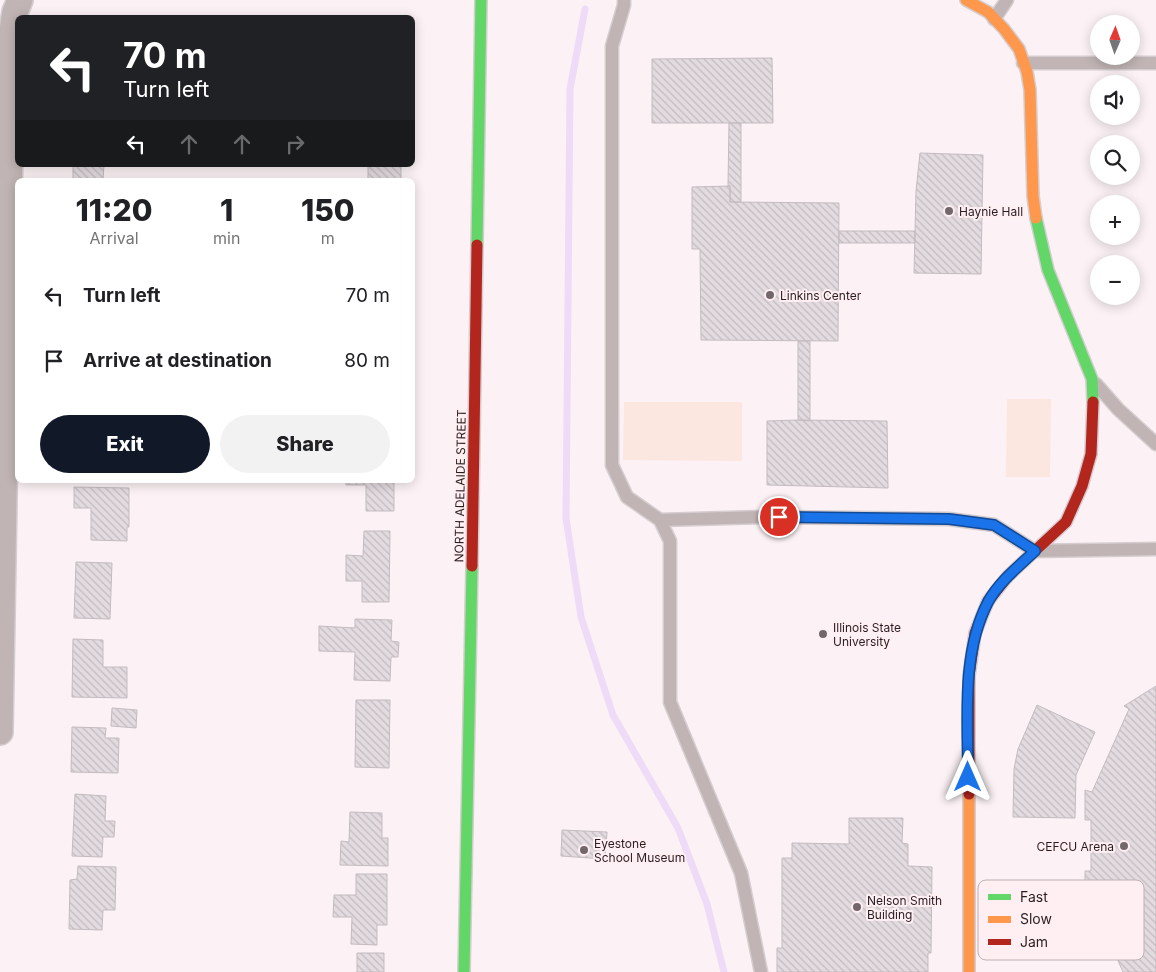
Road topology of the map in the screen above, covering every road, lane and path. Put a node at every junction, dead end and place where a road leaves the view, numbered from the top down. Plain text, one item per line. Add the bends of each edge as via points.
1 (20, 0) edge
2 (481, 0) edge
3 (624, 0) edge
4 (966, 0) edge
5 (1007, 0) edge
6 (994, 19) junction
7 (1156, 62) edge
8 (1024, 63) junction
9 (1092, 379) junction
10 (1156, 444) edge
11 (660, 520) junction
12 (1156, 549) edge
13 (1035, 551) junction
14 (0, 732) edge
15 (464, 972) edge
16 (761, 972) edge
17 (969, 972) edge

1 - 14 street via 12,31
2 - 15 street, NORTH ADELAIDE STREET
3 - 11 lane via 612,46 612,465 626,497
4 - 6 street
5 - 6 lane
6 - 8 street via 1019,49
7 - 8 lane
8 - 9 street via 1030,90 1037,227 1048,270
9 - 10 lane via 1118,409
9 - 13 street via 1092,438 1082,486 1066,522
11 - 13 lane via 762,517 949,519 994,525
11 - 16 lane via 670,541 670,702 741,873
12 - 13 lane
13 - 17 street via 1008,576 988,601 975,633 969,676

